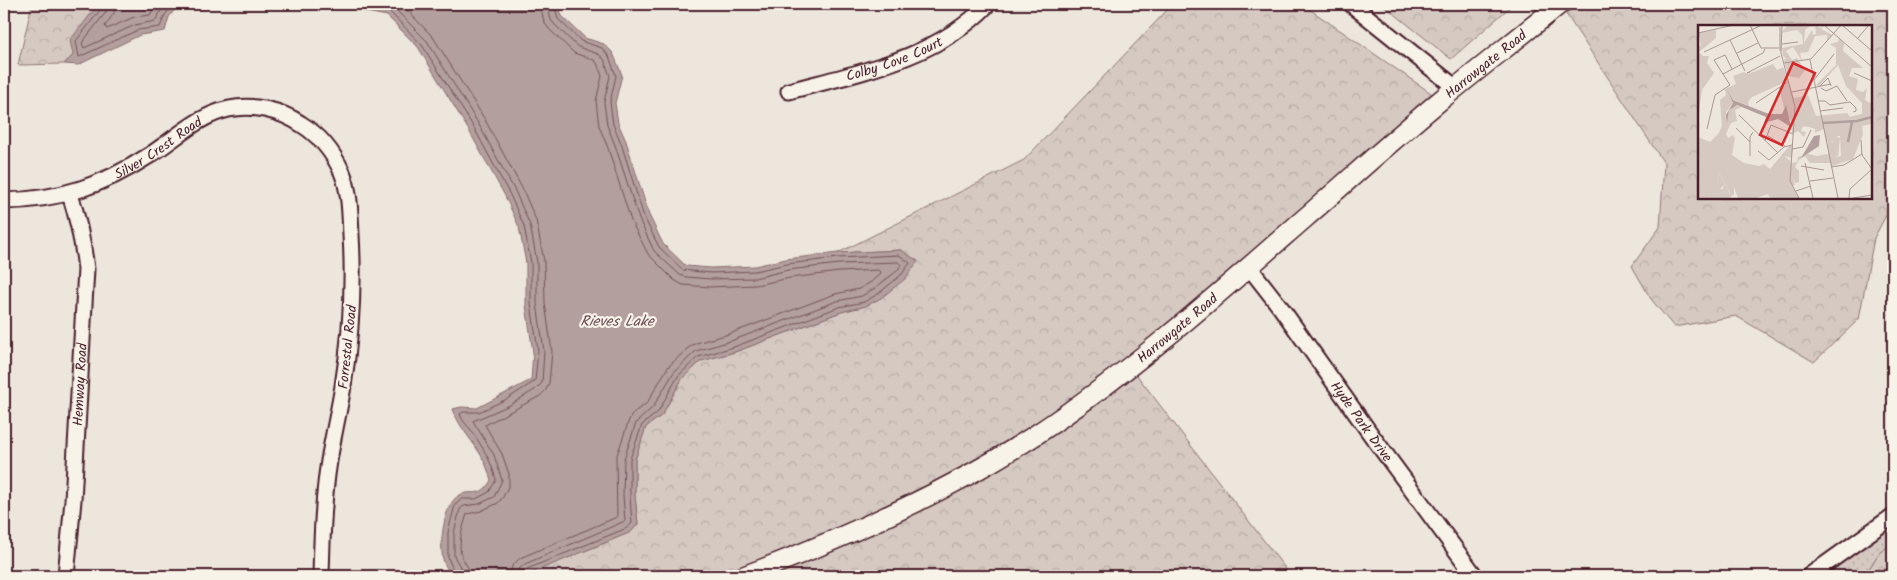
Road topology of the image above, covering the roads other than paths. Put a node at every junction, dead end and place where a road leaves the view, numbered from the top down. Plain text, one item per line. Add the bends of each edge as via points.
1 (988, 4) edge
2 (1351, 4) edge
3 (1560, 4) edge
4 (1456, 88) junction
5 (788, 91) dead end
6 (310, 129) joint
7 (70, 194) junction
8 (4, 201) edge
9 (1249, 267) junction
10 (1893, 516) edge
11 (66, 576) edge
12 (321, 576) edge
13 (744, 576) edge
14 (1475, 576) edge
15 (1809, 576) edge

1 - 5 street, Colby Cove Court via 962,28 918,54
2 - 4 street
3 - 4 main road, Harrowgate Road
4 - 9 main road, Harrowgate Road
6 - 7 street, Silver Crest Road via 264,108 230,108 202,119 112,177
6 - 12 street, Forrestal Road via 334,157 347,187 352,248 349,340 329,460
7 - 8 street, Silver Crest Road via 28,201
7 - 11 street, Hemway Road via 84,243 86,269
9 - 13 main road, Harrowgate Road via 1150,351 1033,437 864,528
9 - 14 street, Hyde Park Drive
10 - 15 street

